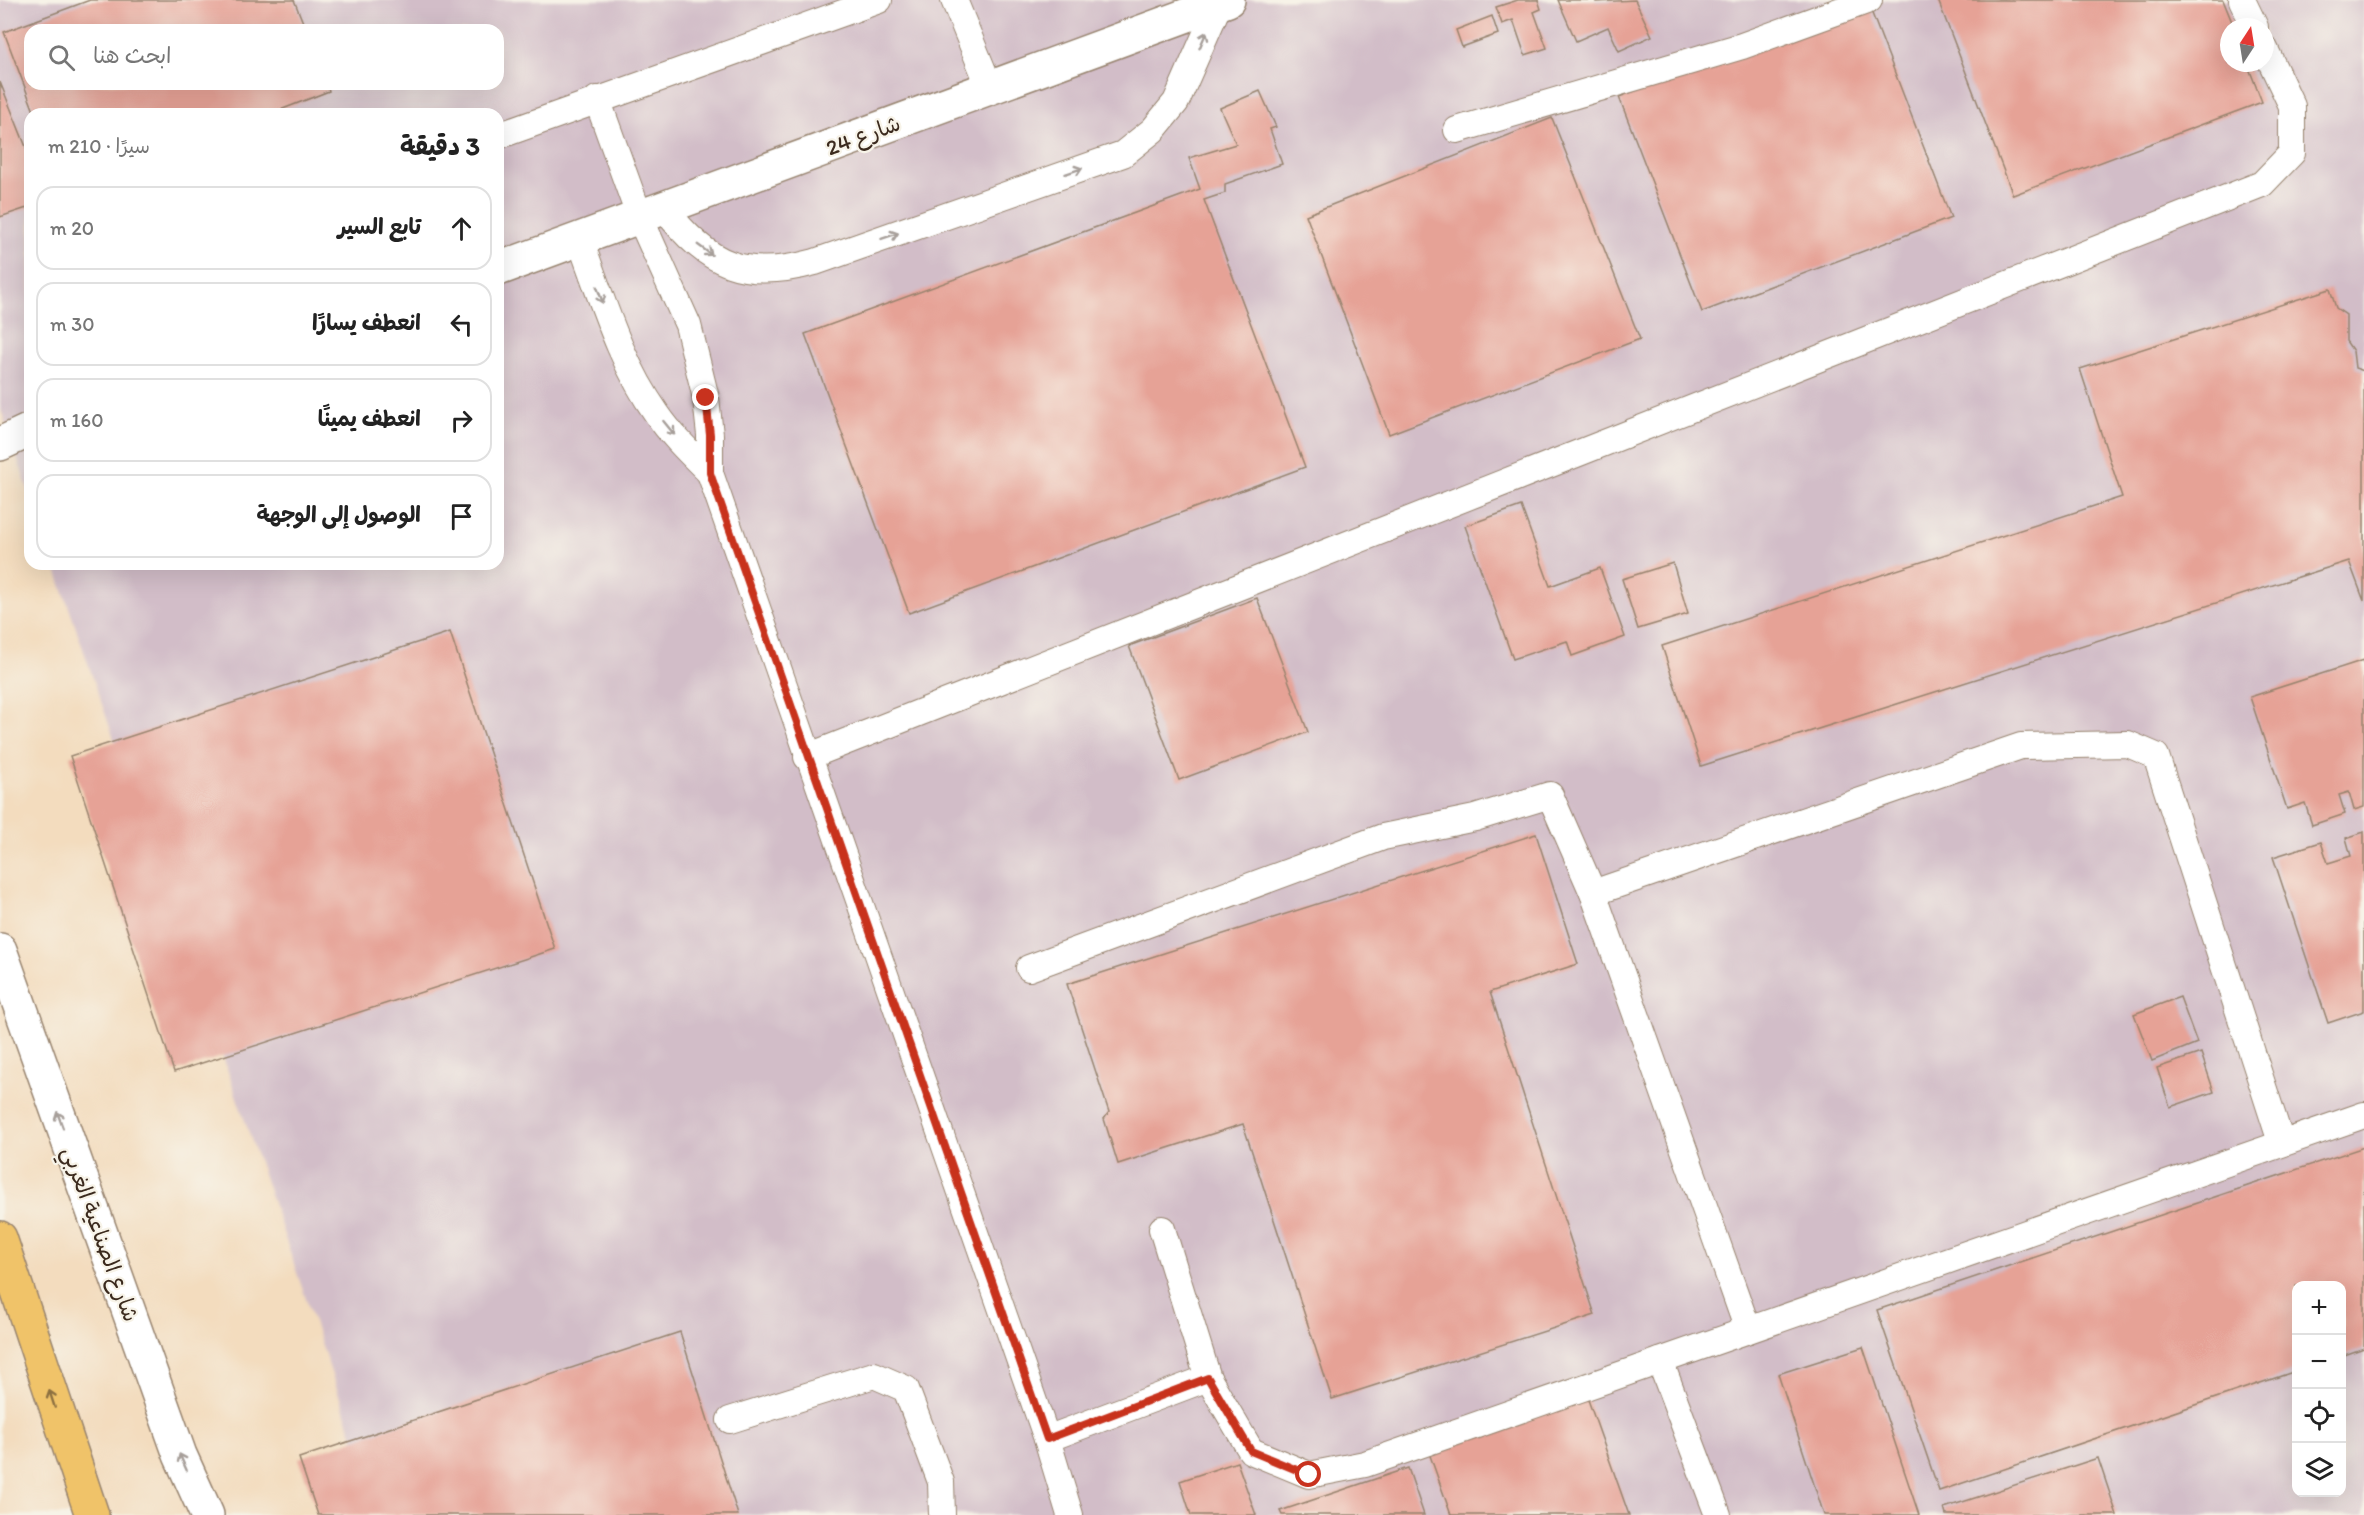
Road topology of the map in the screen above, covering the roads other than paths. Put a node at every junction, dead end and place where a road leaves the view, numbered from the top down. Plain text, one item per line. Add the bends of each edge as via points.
1 (879, 0) edge
2 (954, 0) edge
3 (1869, 0) edge
4 (2242, 0) edge
5 (1223, 2) edge
6 (2250, 18) edge
7 (2274, 68) edge
8 (990, 88) junction
9 (597, 99) junction
10 (1457, 130) dead end
11 (504, 134) edge
12 (652, 213) junction
13 (580, 240) junction
14 (504, 266) edge
15 (24, 433) edge
16 (0, 444) edge
17 (710, 473) junction
18 (807, 757) junction
19 (1593, 893) junction
20 (0, 950) edge
21 (1029, 968) dead end
22 (2364, 1115) edge
23 (2281, 1142) junction
24 (1162, 1228) dead end
25 (0, 1238) edge
26 (1748, 1330) junction
27 (1660, 1361) junction
28 (1208, 1378) junction
29 (730, 1420) dead end
30 (1047, 1439) junction
31 (71, 1455) junction
32 (92, 1515) edge
33 (112, 1515) edge
34 (207, 1515) edge
35 (942, 1515) edge
36 (1070, 1515) edge
37 (1718, 1515) edge

1 - 9 lane
2 - 8 lane
3 - 10 lane via 1742,46
4 - 6 lane
5 - 8 street, شارع 24
12 -> 5 lane via 714,257 746,269 782,271 1123,154 1153,130 1176,102
7 - 18 lane via 2292,106 2292,153 2262,184
8 - 12 street, شارع 24
9 - 11 lane
9 - 12 lane
12 - 13 street, شارع 24
12 - 17 lane via 699,362 710,435
13 - 14 street, شارع 24
13 -> 17 lane via 636,380 657,414
15 - 16 street
17 - 18 lane
18 - 30 lane
19 - 21 lane via 1550,795 1475,818 1383,837
19 - 23 lane via 2021,746 2128,744 2156,756
19 - 26 lane
34 -> 20 street, شارع الصناعية الغربي via 176,1444
22 - 23 lane
23 - 26 lane
24 - 28 lane
31 -> 25 main road
26 - 27 lane
27 - 28 lane via 1365,1464 1309,1475 1251,1451
27 - 37 lane
28 - 30 lane
29 - 35 lane via 874,1375 906,1389 941,1482
30 - 36 lane
31 - 32 main road
31 - 33 main road

